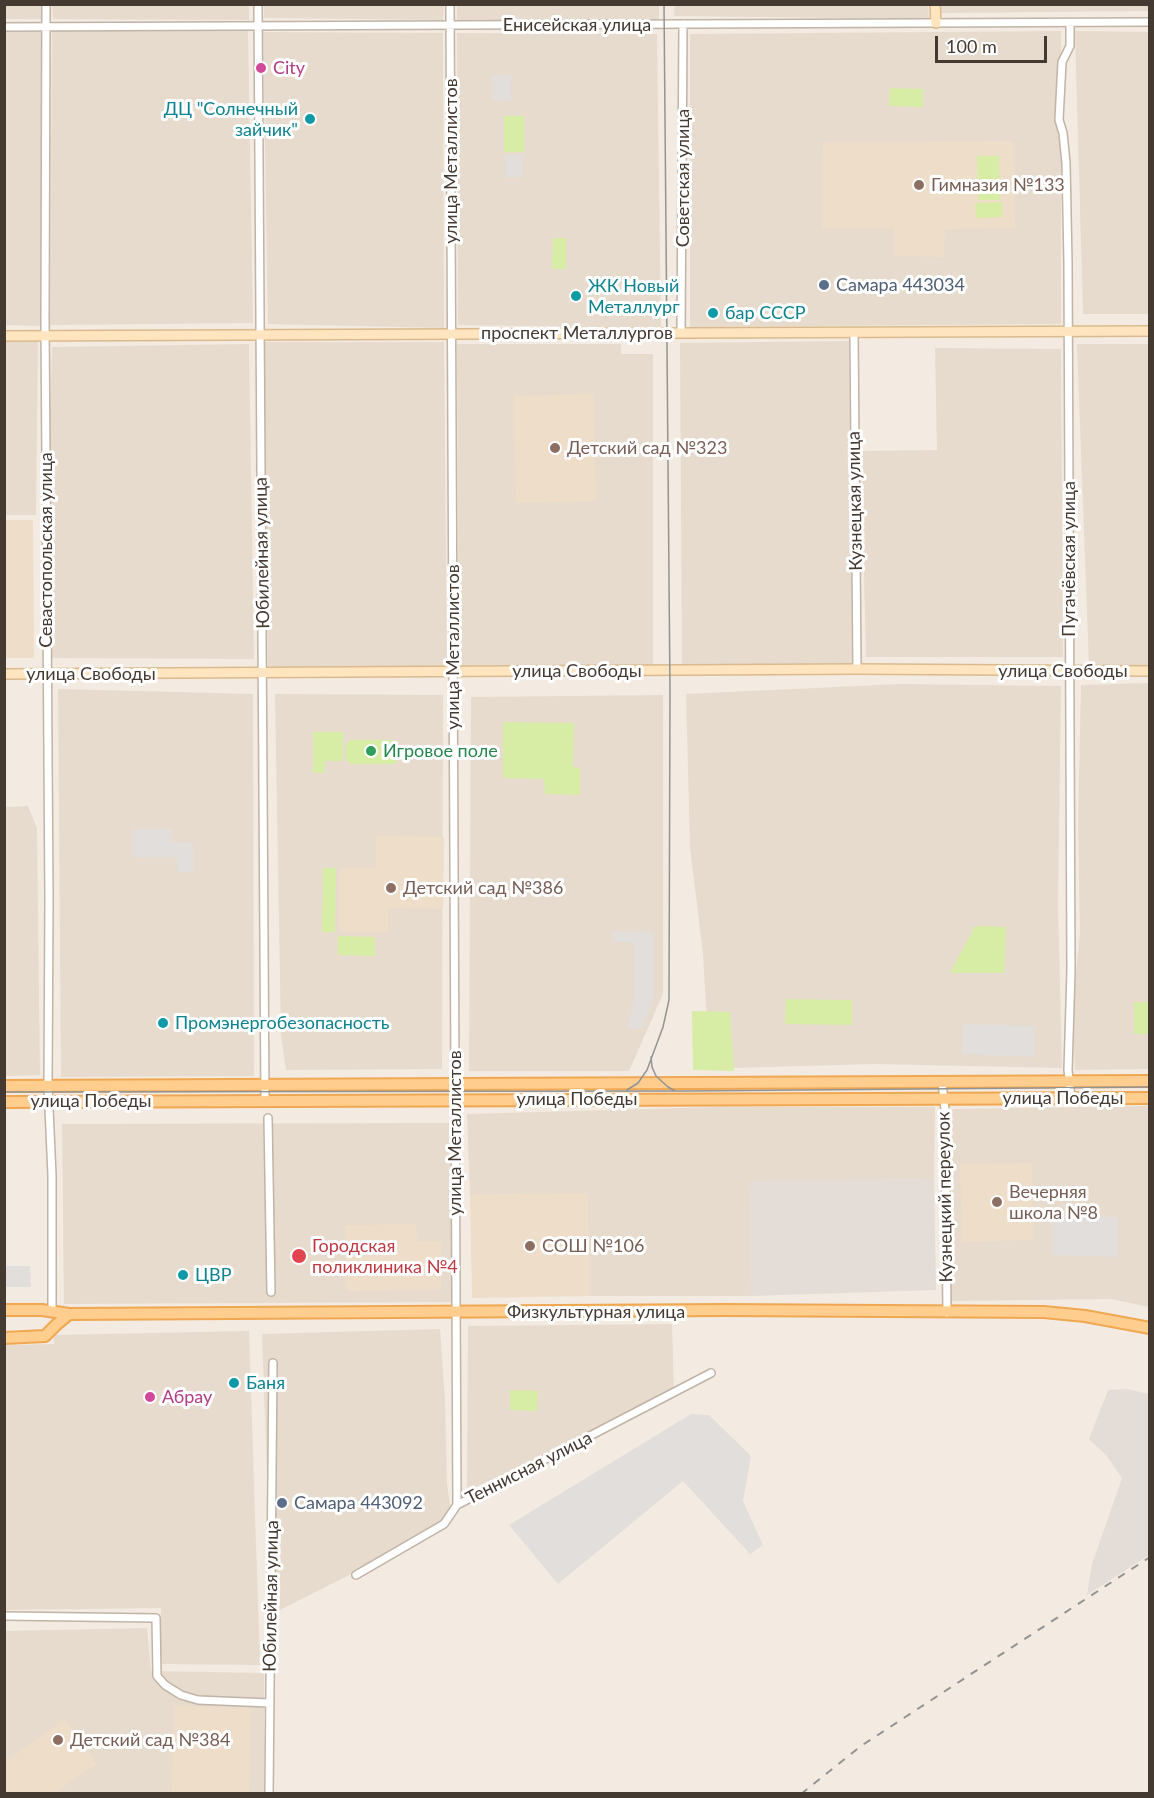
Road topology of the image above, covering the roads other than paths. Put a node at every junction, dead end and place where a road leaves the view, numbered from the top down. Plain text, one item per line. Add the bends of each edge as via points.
1 (46, 4) edge
2 (258, 4) edge
3 (450, 4) edge
4 (935, 4) edge
5 (1149, 22) edge
6 (936, 23) junction
7 (1070, 23) junction
8 (683, 24) junction
9 (450, 25) junction
10 (258, 26) junction
11 (4, 27) edge
12 (46, 27) junction
13 (1068, 331) junction
14 (1149, 331) edge
15 (854, 332) junction
16 (681, 333) junction
17 (451, 334) junction
18 (258, 335) junction
19 (4, 336) edge
20 (45, 336) junction
21 (857, 669) junction
22 (1149, 671) edge
23 (453, 672) junction
24 (1069, 672) junction
25 (263, 673) junction
26 (47, 674) junction
27 (4, 675) edge
28 (1070, 1081) junction
29 (1149, 1081) edge
30 (942, 1082) junction
31 (455, 1084) junction
32 (264, 1085) junction
33 (4, 1086) edge
34 (48, 1086) junction
35 (944, 1098) junction
36 (1071, 1098) junction
37 (1149, 1098) edge
38 (455, 1099) junction
39 (48, 1101) junction
40 (265, 1101) junction
41 (4, 1102) edge
42 (268, 1118) dead end
43 (271, 1292) dead end
44 (4, 1310) edge
45 (47, 1311) junction
46 (456, 1312) junction
47 (947, 1312) junction
48 (69, 1314) junction
49 (1149, 1328) edge
50 (53, 1329) junction
51 (4, 1338) edge
52 (273, 1363) dead end
53 (711, 1373) dead end
54 (457, 1505) junction
55 (356, 1575) dead end
56 (4, 1616) edge
57 (269, 1703) junction
58 (269, 1794) edge

1 - 12 street, Севастопольская улица
2 - 10 street, Юбилейная улица
3 - 9 street, улица Металлистов
4 - 6 street
5 - 7 street, Енисейская улица
6 - 7 street, Енисейская улица
6 - 8 street, Енисейская улица
7 - 13 street, Пугачёвская улица via 1070,46 1062,62 1059,120 1066,163
8 - 9 street, Енисейская улица
8 - 16 street, Советская улица
9 - 10 street, Енисейская улица
9 - 17 street, улица Металлистов
10 - 12 street, Енисейская улица
10 - 18 street, Юбилейная улица
11 - 12 street, Енисейская улица
12 - 20 street, Севастопольская улица
13 - 14 street, проспект Металлургов
13 - 15 street, проспект Металлургов
13 - 24 street, Пугачёвская улица
15 - 16 street, проспект Металлургов
15 - 21 street, Кузнецкая улица
16 - 17 street, проспект Металлургов
17 - 18 street, проспект Металлургов
17 - 23 street, улица Металлистов
18 - 20 street, проспект Металлургов
18 - 25 street, Юбилейная улица
19 - 20 street, проспект Металлургов
20 - 26 street, Севастопольская улица
21 - 23 street, улица Свободы
21 - 24 street, улица Свободы
22 - 24 street, улица Свободы
23 - 25 street, улица Свободы
23 - 31 street, улица Металлистов
24 - 28 street, Пугачёвская улица
25 - 26 street, улица Свободы
25 - 32 street, Юбилейная улица
26 - 27 street, улица Свободы
26 - 34 street, Севастопольская улица
28 - 29 main road, улица Победы
28 - 30 main road, улица Победы
28 - 36 street, Пугачёвская улица
30 - 31 main road, улица Победы
30 - 35 street, Кузнецкий переулок
31 - 32 main road, улица Победы
31 - 38 street, улица Металлистов
32 - 34 main road, улица Победы
32 - 40 street, Юбилейная улица
33 - 34 main road, улица Победы
34 - 39 street, Севастопольская улица
35 - 36 main road, улица Победы
35 - 38 main road, улица Победы
35 - 47 street, Кузнецкий переулок
36 - 37 main road, улица Победы
38 - 40 main road, улица Победы
38 - 46 street, улица Металлистов
39 - 40 main road, улица Победы
39 - 41 main road, улица Победы
39 - 45 street, Севастопольская улица via 51,1175
42 - 43 street
44 - 45 main road, Физкультурная улица
45 - 48 main road, Физкультурная улица
45 - 50 main road
46 - 47 main road, Физкультурная улица
46 - 48 main road, Физкультурная улица
46 - 54 street, улица Металлистов
47 - 49 main road, Физкультурная улица via 1054,1313
48 - 50 main road
50 - 51 main road via 40,1338
52 - 57 street, Юбилейная улица
53 - 54 street, Теннисная улица
54 - 55 street, Теннисная улица via 444,1524
56 - 57 street via 156,1618 157,1676 165,1685 198,1700
57 - 58 street, Юбилейная улица

